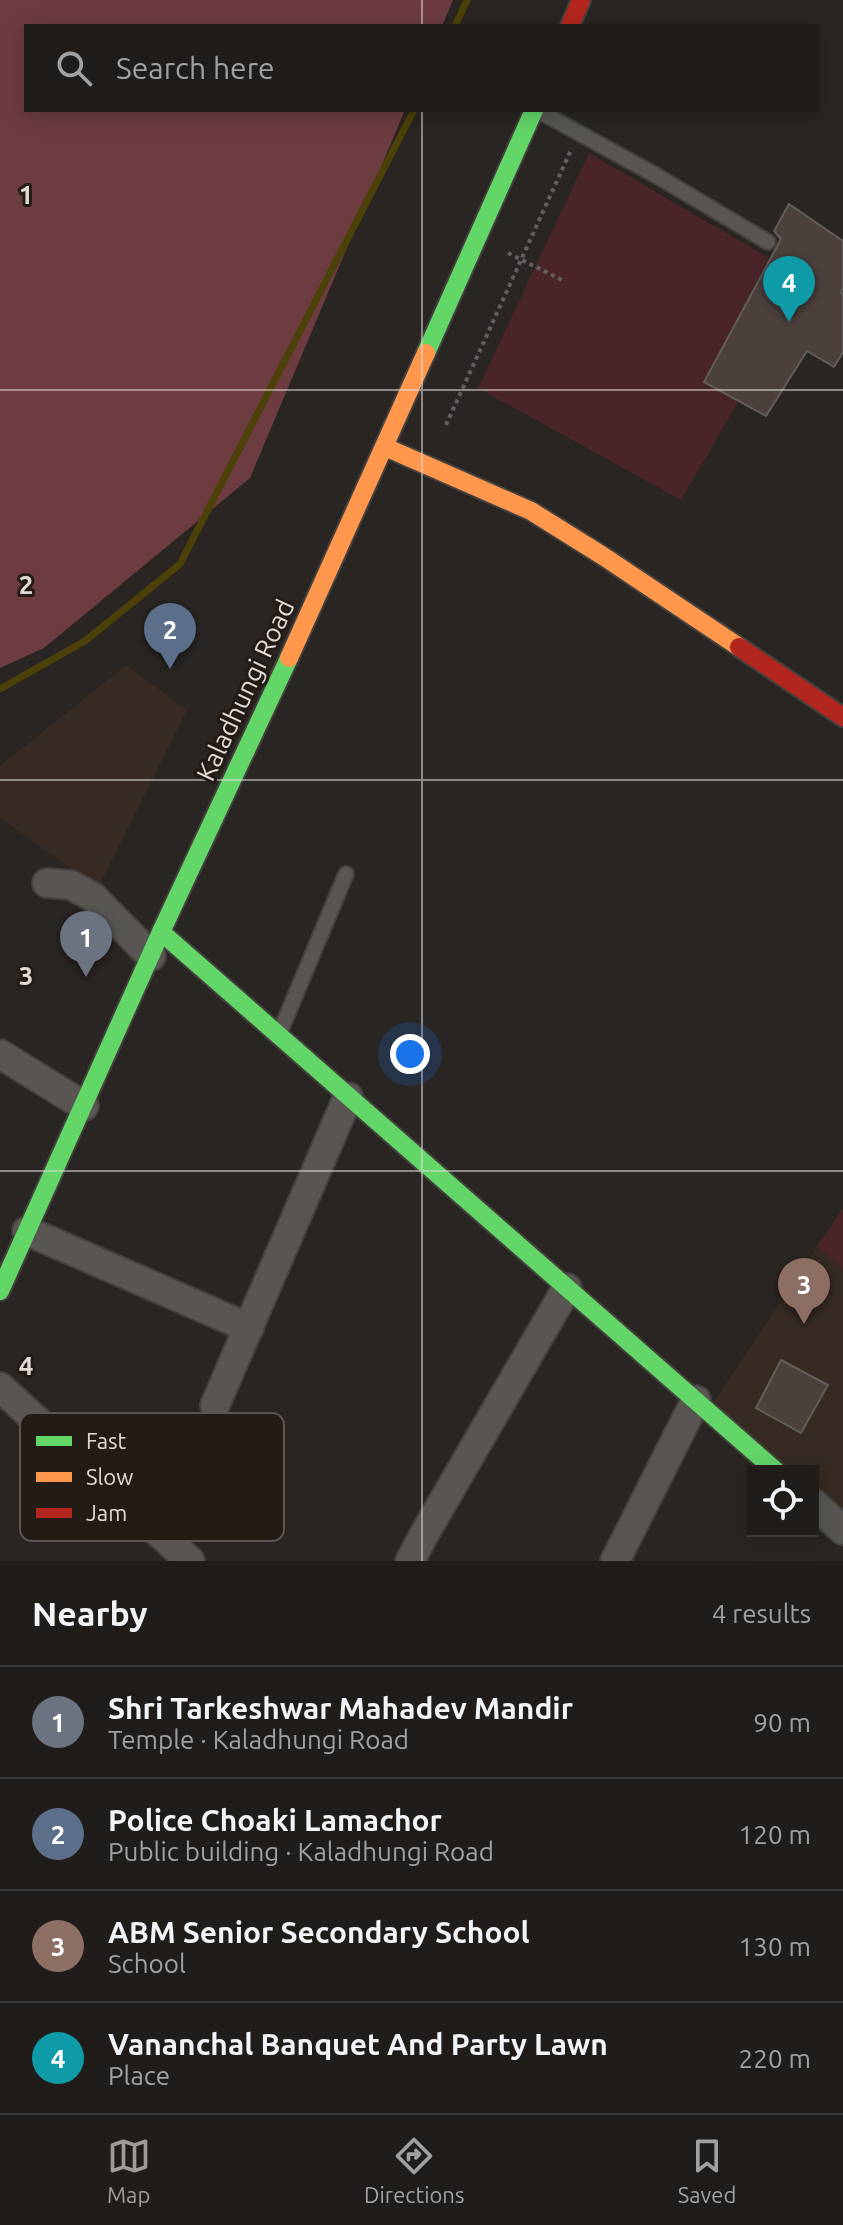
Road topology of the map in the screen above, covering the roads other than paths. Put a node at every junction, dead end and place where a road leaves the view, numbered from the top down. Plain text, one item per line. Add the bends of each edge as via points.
1 (581, 0) edge
2 (571, 24) edge
3 (535, 112) edge
4 (540, 112) edge
5 (768, 242) dead end
6 (385, 447) junction
7 (843, 717) edge
8 (346, 874) dead end
9 (47, 883) dead end
10 (156, 944) junction
11 (279, 1036) junction
12 (0, 1054) edge
13 (348, 1097) junction
14 (84, 1106) junction
15 (27, 1231) junction
16 (567, 1288) junction
17 (0, 1291) edge
18 (249, 1328) junction
19 (0, 1387) edge
20 (696, 1400) junction
21 (215, 1405) dead end
22 (28, 1413) edge
23 (769, 1465) edge
24 (819, 1508) edge
25 (843, 1530) edge
26 (168, 1541) edge
27 (190, 1561) edge
28 (410, 1561) edge
29 (615, 1561) edge

1 - 2 street
3 - 6 street, Kaladhungi Road
4 - 5 lane
6 - 7 street via 531,511
6 - 10 street, Kaladhungi Road
8 - 11 lane
9 - 10 street via 71,885 93,897
10 - 11 street
10 - 14 street, Kaladhungi Road
11 - 13 street
12 - 14 street
13 - 16 street
13 - 18 street
14 - 15 street, Kaladhungi Road
15 - 17 street, Kaladhungi Road
15 - 18 street
16 - 20 street
16 - 28 street
18 - 21 street
19 - 22 street
20 - 23 street
20 - 29 street
24 - 25 street
26 - 27 street

